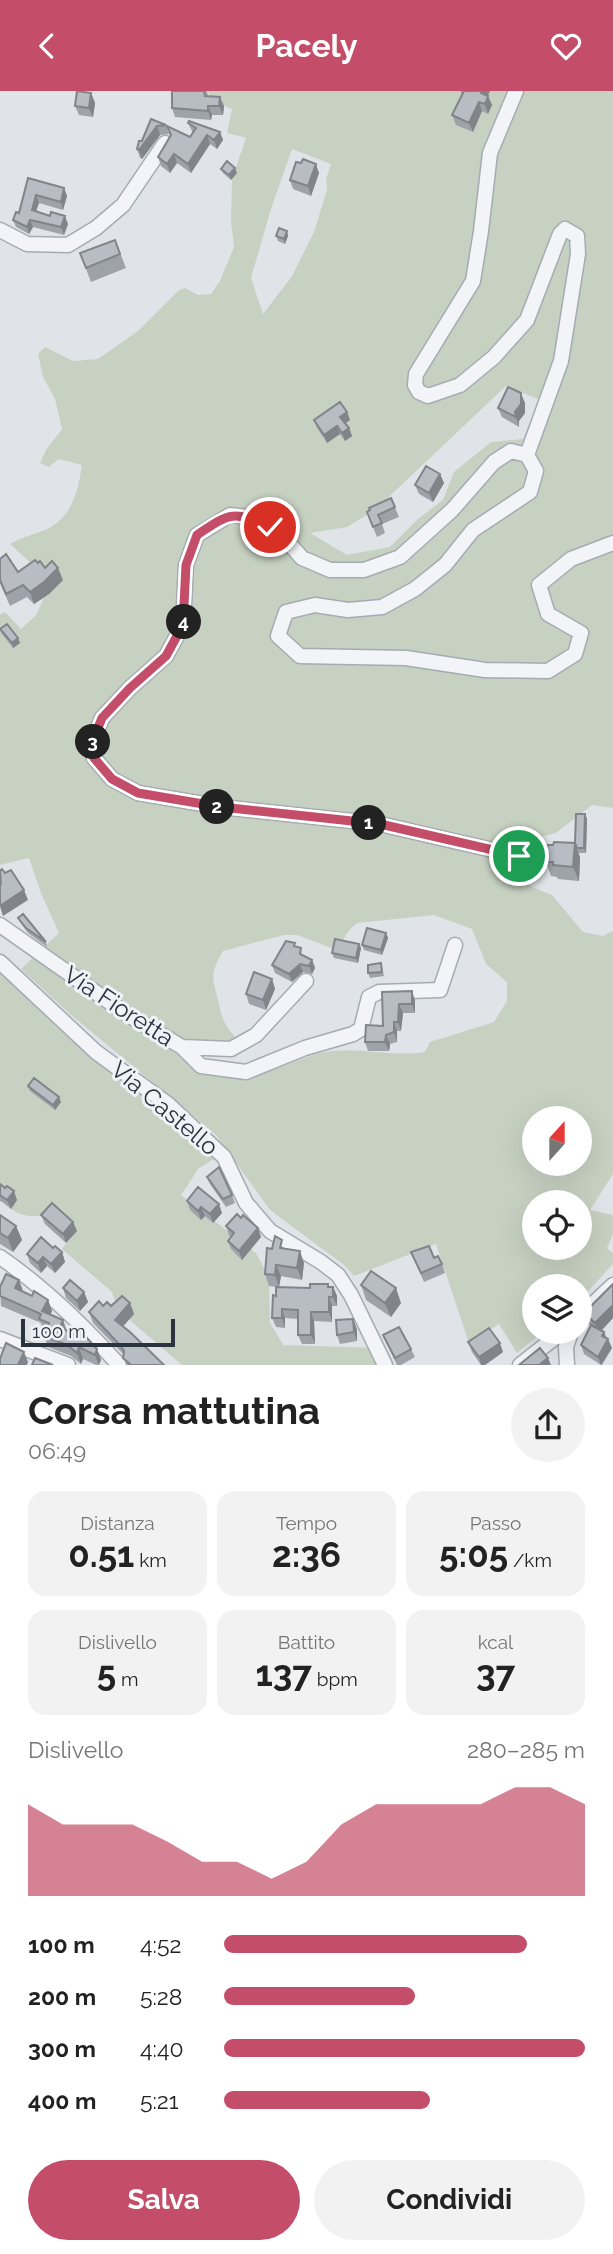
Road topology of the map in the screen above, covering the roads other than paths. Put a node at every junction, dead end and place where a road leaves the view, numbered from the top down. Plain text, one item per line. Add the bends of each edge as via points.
1 (516, 91) edge
2 (165, 143) edge
3 (0, 230) edge
4 (527, 455) junction
5 (613, 543) edge
6 (519, 856) dead end
7 (0, 925) edge
8 (455, 945) dead end
9 (0, 962) edge
10 (306, 981) dead end
11 (182, 1047) junction
12 (0, 1257) edge
13 (613, 1285) edge
14 (592, 1305) edge
15 (0, 1339) edge
16 (547, 1344) edge
17 (564, 1344) edge
18 (567, 1344) edge
19 (68, 1365) edge
20 (119, 1365) edge
21 (385, 1365) edge
22 (520, 1365) edge
23 (560, 1365) edge
24 (567, 1365) edge

1 - 4 street via 490,153 473,281 416,374 415,385 428,396 460,385 494,357 527,320 560,234 565,229 573,232 578,254 561,361
2 - 3 street via 123,205 68,245 27,244
4 - 5 street via 536,471 530,492 473,530 445,565 415,589 382,607 348,610 315,605 286,613 278,636 300,656 405,658 485,670 548,671 575,654 581,633 548,614 539,585 571,559
4 - 6 street via 511,451 494,462 452,510 400,557 364,570 330,570 302,558 270,527 248,517 230,515 197,535 186,565 183,625 166,656 102,718 93,740 94,758 112,779 138,793 380,824
7 - 11 street, Via Fioretta
8 - 11 street via 440,990 379,992 369,997 360,1029 353,1034 246,1072 201,1066
9 - 21 street, Via Castello via 96,1052 169,1105 224,1157 247,1203 270,1231 338,1276
10 - 11 street, Via Fioretta via 256,1035 231,1049
12 - 20 street via 74,1317
13 - 14 street
15 - 19 street
16 - 22 street
17 - 23 street
18 - 24 street

